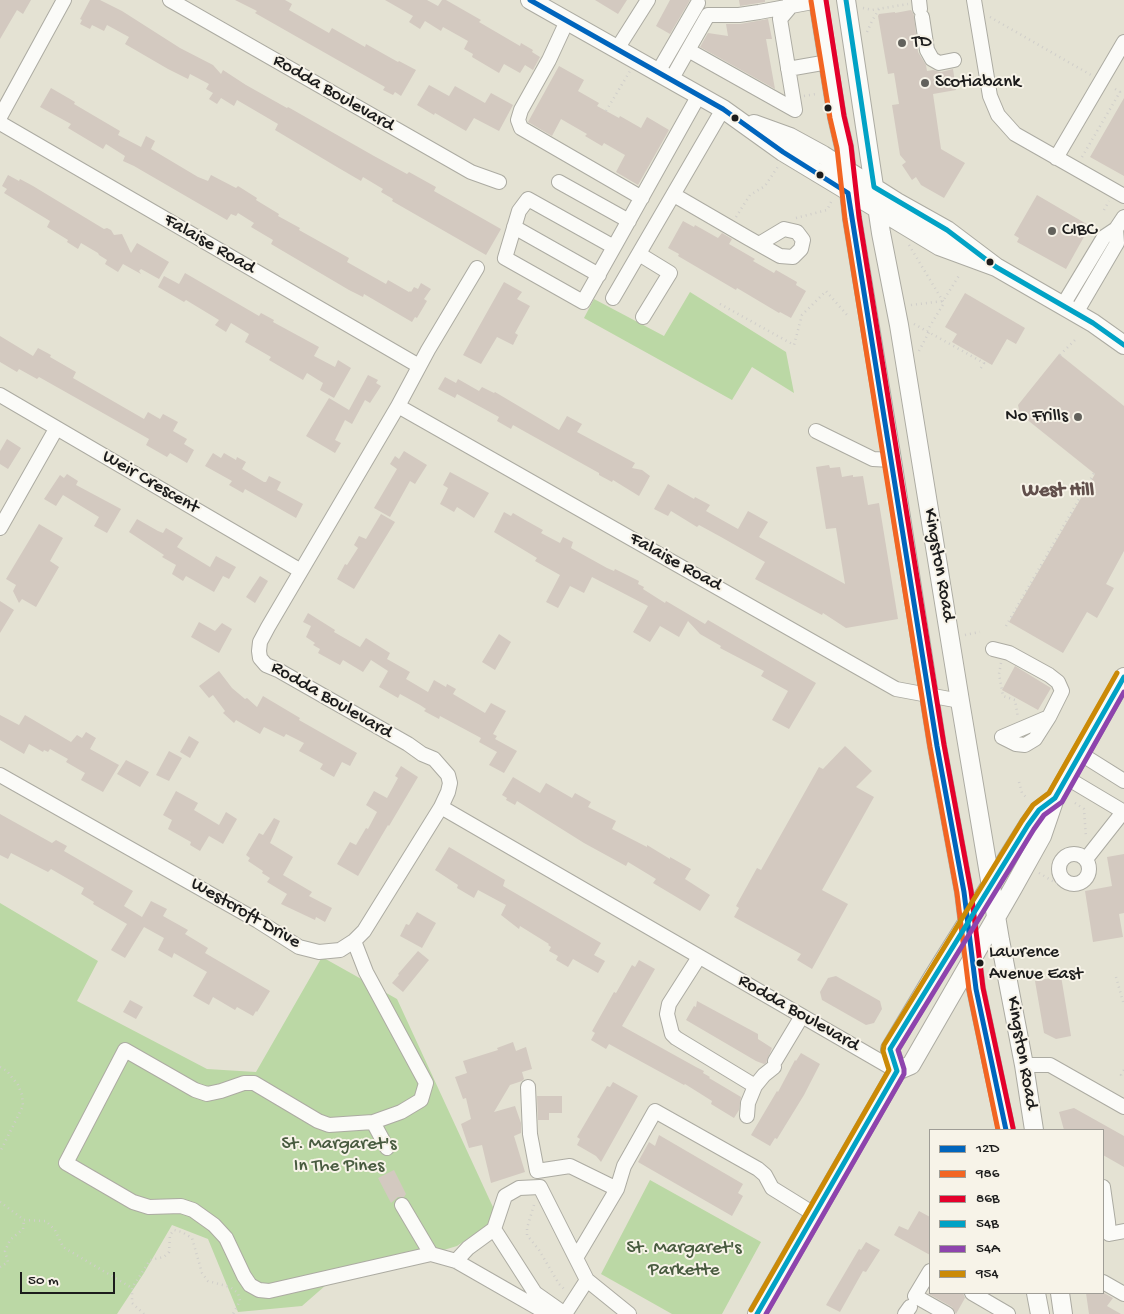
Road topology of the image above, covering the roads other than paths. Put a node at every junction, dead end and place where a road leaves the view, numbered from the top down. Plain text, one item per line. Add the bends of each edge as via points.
1 (64, 0) edge
2 (170, 0) edge
3 (530, 0) edge
4 (648, 0) edge
5 (818, 0) edge
6 (846, 0) edge
7 (974, 0) edge
8 (698, 3) dead end
9 (791, 3) edge
10 (919, 7) edge
11 (567, 21) junction
12 (1124, 42) edge
13 (617, 49) junction
14 (688, 50) junction
15 (954, 60) dead end
16 (828, 62) junction
17 (788, 69) junction
18 (665, 76) junction
19 (699, 95) junction
20 (730, 113) junction
21 (0, 117) edge
22 (0, 123) edge
23 (1056, 158) junction
24 (846, 169) junction
25 (498, 182) dead end
26 (559, 182) dead end
27 (874, 187) junction
28 (848, 193) junction
29 (674, 195) junction
30 (1124, 196) edge
31 (642, 198) junction
32 (877, 209) junction
33 (1124, 217) edge
34 (629, 221) junction
35 (514, 227) junction
36 (759, 244) dead end
37 (614, 247) junction
38 (639, 254) junction
39 (996, 267) junction
40 (477, 268) dead end
41 (599, 275) junction
42 (613, 298) dead end
43 (1070, 309) junction
44 (643, 317) dead end
45 (1124, 345) edge
46 (418, 366) junction
47 (0, 395) edge
48 (398, 406) junction
49 (56, 429) junction
50 (816, 431) dead end
51 (892, 460) junction
52 (0, 528) edge
53 (301, 570) junction
54 (998, 655) road end
55 (1124, 677) edge
56 (930, 695) junction
57 (960, 700) junction
58 (1002, 737) dead end
59 (1081, 754) junction
60 (0, 774) edge
61 (1067, 778) junction
62 (1124, 781) edge
63 (1055, 798) junction
64 (441, 807) junction
65 (1124, 812) edge
66 (1086, 858) junction
67 (991, 884) junction
68 (996, 916) junction
69 (968, 921) junction
70 (354, 941) junction
71 (699, 957) junction
72 (973, 957) junction
73 (802, 1016) junction
74 (1024, 1065) junction
75 (897, 1071) junction
76 (755, 1086) junction
77 (528, 1087) dead end
78 (1124, 1107) edge
79 (747, 1116) dead end
80 (374, 1122) junction
81 (1006, 1129) edge
82 (1034, 1129) edge
83 (387, 1148) dead end
84 (537, 1171) junction
85 (540, 1187) junction
86 (616, 1189) junction
87 (1104, 1204) edge
88 (402, 1205) dead end
89 (814, 1214) junction
90 (1105, 1222) edge
91 (494, 1229) junction
92 (1124, 1231) edge
93 (431, 1254) junction
94 (576, 1258) junction
95 (456, 1261) junction
96 (929, 1273) edge
97 (587, 1280) junction
98 (1104, 1283) edge
99 (974, 1294) edge
100 (1036, 1294) edge
101 (1060, 1294) edge
102 (1124, 1294) edge
103 (1003, 1313) edge
104 (564, 1314) edge
105 (629, 1314) edge
106 (757, 1314) edge
107 (947, 1314) edge
108 (1040, 1314) edge
109 (1063, 1314) edge

1 - 21 street
2 - 25 street, Rodda Boulevard via 471,172
3 - 11 main road
4 - 13 street
5 - 9 street
5 - 16 main road, Kingston Road
6 - 27 main road, Kingston Road
7 - 23 street via 990,96 998,115 1014,134
8 - 18 street
9 - 14 street via 739,15 708,15
9 - 17 street via 780,19
10 - 15 street via 927,50 932,59 939,63
11 - 13 main road
11 - 31 street via 521,110 518,120 521,128
12 - 23 street
13 - 18 main road
14 - 17 street via 795,110
14 - 18 street
16 - 17 street
16 - 24 main road, Kingston Road
18 - 19 main road
19 - 20 main road
19 - 31 street
20 - 24 main road via 790,137
20 - 28 main road via 786,154
20 - 29 street
22 - 46 street, Falaise Road
23 - 30 street
24 - 27 main road
24 - 28 main road, Kingston Road
26 - 34 street
27 - 32 main road, Kingston Road
27 - 39 main road via 947,230
28 - 32 main road
28 - 51 main road, Kingston Road
29 - 36 street
29 - 38 street
31 - 34 street
32 - 39 main road via 939,246
32 - 57 main road, Kingston Road
33 - 43 street via 1116,229 1104,237
34 - 37 street
35 - 37 street via 519,211 528,199
35 - 41 street
35 - 41 street via 505,258 584,302
37 - 41 street
38 - 42 street
38 - 44 street via 670,273
39 - 43 main road
40 - 46 street, Rodda Boulevard
43 - 45 main road
46 - 48 street, Rodda Boulevard
47 - 49 street, Weir Crescent
48 - 53 street, Rodda Boulevard
48 - 56 street, Falaise Road via 858,668 896,688
49 - 52 street
49 - 53 street, Weir Crescent
50 - 51 street via 873,459
51 - 56 main road, Kingston Road
53 - 64 street, Rodda Boulevard via 260,642 260,658 266,665 434,759 448,774 450,783
54 - 58 street via 1009,653 1058,682 1062,691 1049,717
55 - 59 main road
56 - 57 street, Falaise Road
56 - 69 main road, Kingston Road
57 - 67 main road, Kingston Road
59 - 61 main road
59 - 62 street
60 - 70 street, Westcroft Drive via 299,947 329,952 340,950
61 - 63 main road
61 - 65 street
63 - 67 main road via 1039,810
63 - 68 main road via 1042,836
64 - 70 street, Westcroft Drive via 364,931
64 - 71 street, Rodda Boulevard
65 - 66 street
66 - 66 street via 1090,868 1086,878 1078,884 1063,879 1059,866 1064,857 1073,853
67 - 68 main road, Kingston Road
67 - 69 main road
68 - 72 main road
68 - 74 main road, Kingston Road
69 - 72 main road, Kingston Road
69 - 75 main road via 890,1049
70 - 80 street via 366,972 426,1084 421,1100 416,1104
71 - 73 street, Rodda Boulevard
71 - 76 street via 669,1004 666,1014 668,1025 676,1038
72 - 75 main road via 911,1065
72 - 81 main road, Kingston Road via 976,989
73 - 75 street, Rodda Boulevard
73 - 76 street via 775,1064
74 - 78 street via 1050,1065
74 - 82 main road, Kingston Road
75 - 89 main road
76 - 79 street
77 - 84 street via 530,1134
80 - 83 street
80 - 93 street via 330,1125 254,1083 207,1094 125,1050 66,1163 133,1202 149,1207 168,1205 193,1210 226,1238 244,1276 259,1290 269,1291
84 - 85 street
84 - 86 street via 570,1166
85 - 91 street via 519,1188 505,1196
85 - 94 street
86 - 89 street via 624,1166 655,1111 758,1169 772,1188
86 - 94 street
87 - 90 street
88 - 93 street
89 - 106 main road
90 - 92 street via 1109,1234
91 - 95 street
91 - 104 street via 535,1293
93 - 95 street
94 - 97 street
95 - 104 street via 545,1312
96 - 107 street via 916,1296
97 - 104 street
97 - 105 street
98 - 102 street
99 - 103 street
100 - 108 main road
101 - 109 main road

